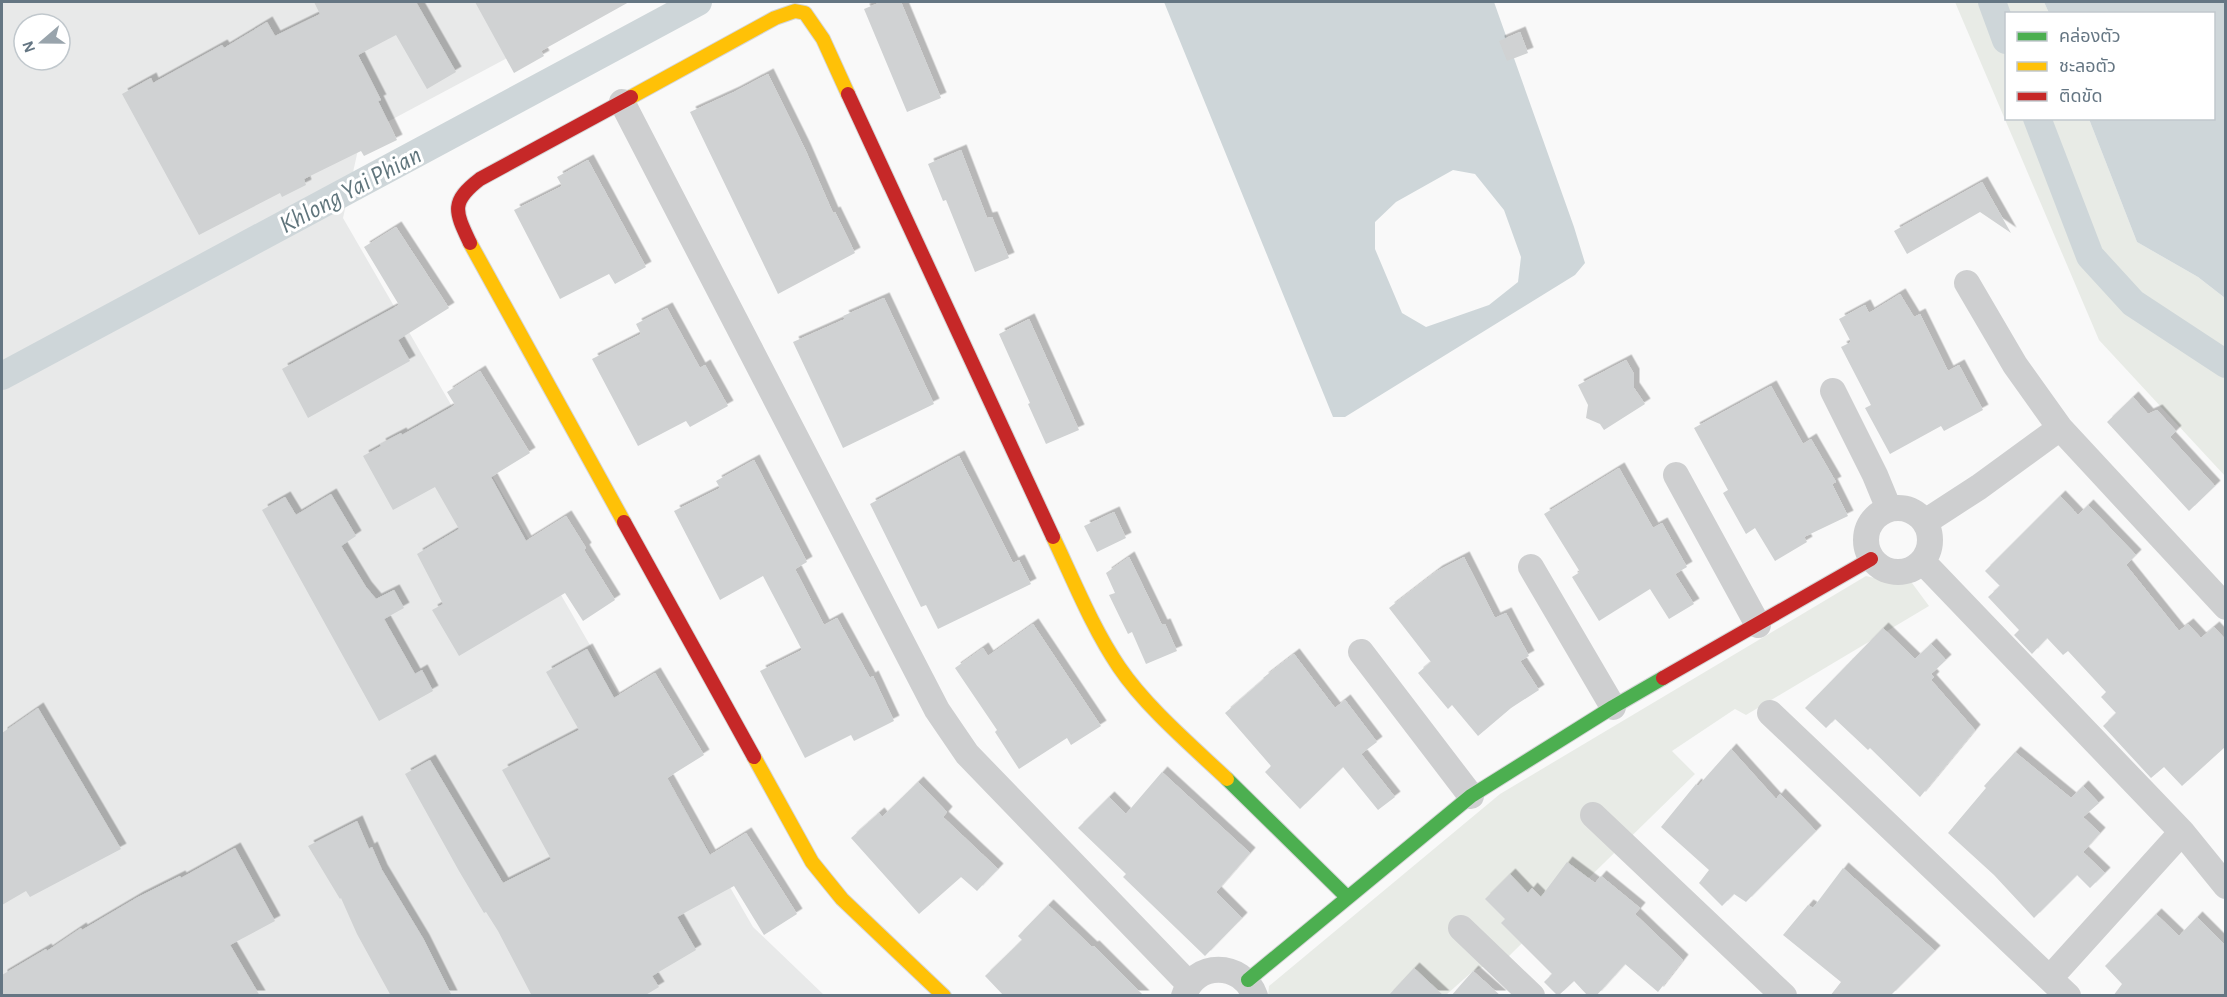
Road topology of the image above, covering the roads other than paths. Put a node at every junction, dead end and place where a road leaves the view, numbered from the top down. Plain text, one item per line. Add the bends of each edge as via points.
1 (622, 102) junction
2 (1967, 283) dead end
3 (1833, 391) dead end
4 (2060, 428) junction
5 (1676, 475) dead end
6 (1889, 509) junction
7 (1925, 522) junction
8 (1871, 559) junction
9 (1923, 562) junction
10 (1532, 567) dead end
11 (2226, 607) edge
12 (1758, 625) junction
13 (1361, 652) dead end
14 (1613, 707) junction
15 (1770, 713) dead end
16 (1471, 796) junction
17 (1593, 815) dead end
18 (2182, 832) junction
19 (2226, 886) edge
20 (1347, 897) junction
21 (1461, 928) dead end
22 (2050, 978) junction
23 (1251, 988) edge
24 (1186, 990) edge
25 (944, 996) edge
26 (1532, 996) edge
27 (1784, 996) edge
28 (2068, 996) edge

1 - 20 street via 775,18 795,11 805,13 823,39 1096,629 1120,669 1153,707
1 - 24 street via 937,710 967,754
1 - 25 street via 480,179 463,191 457,200 457,213 812,862 842,899
2 - 4 street via 2015,365
3 - 6 street
4 - 7 street
4 - 11 street
5 - 12 street
6 - 7 street via 1909,510
6 - 8 street via 1878,514 1865,535
7 - 9 street via 1930,535
8 - 9 street via 1890,573 1914,569
8 - 12 street
9 - 18 street
10 - 14 street
12 - 14 street
13 - 16 street
14 - 16 street
15 - 22 street
16 - 20 street
17 - 27 street
18 - 19 street
18 - 22 street
20 - 23 street
21 - 26 street
22 - 28 street
23 - 24 street via 1226,970 1210,970 1195,977

